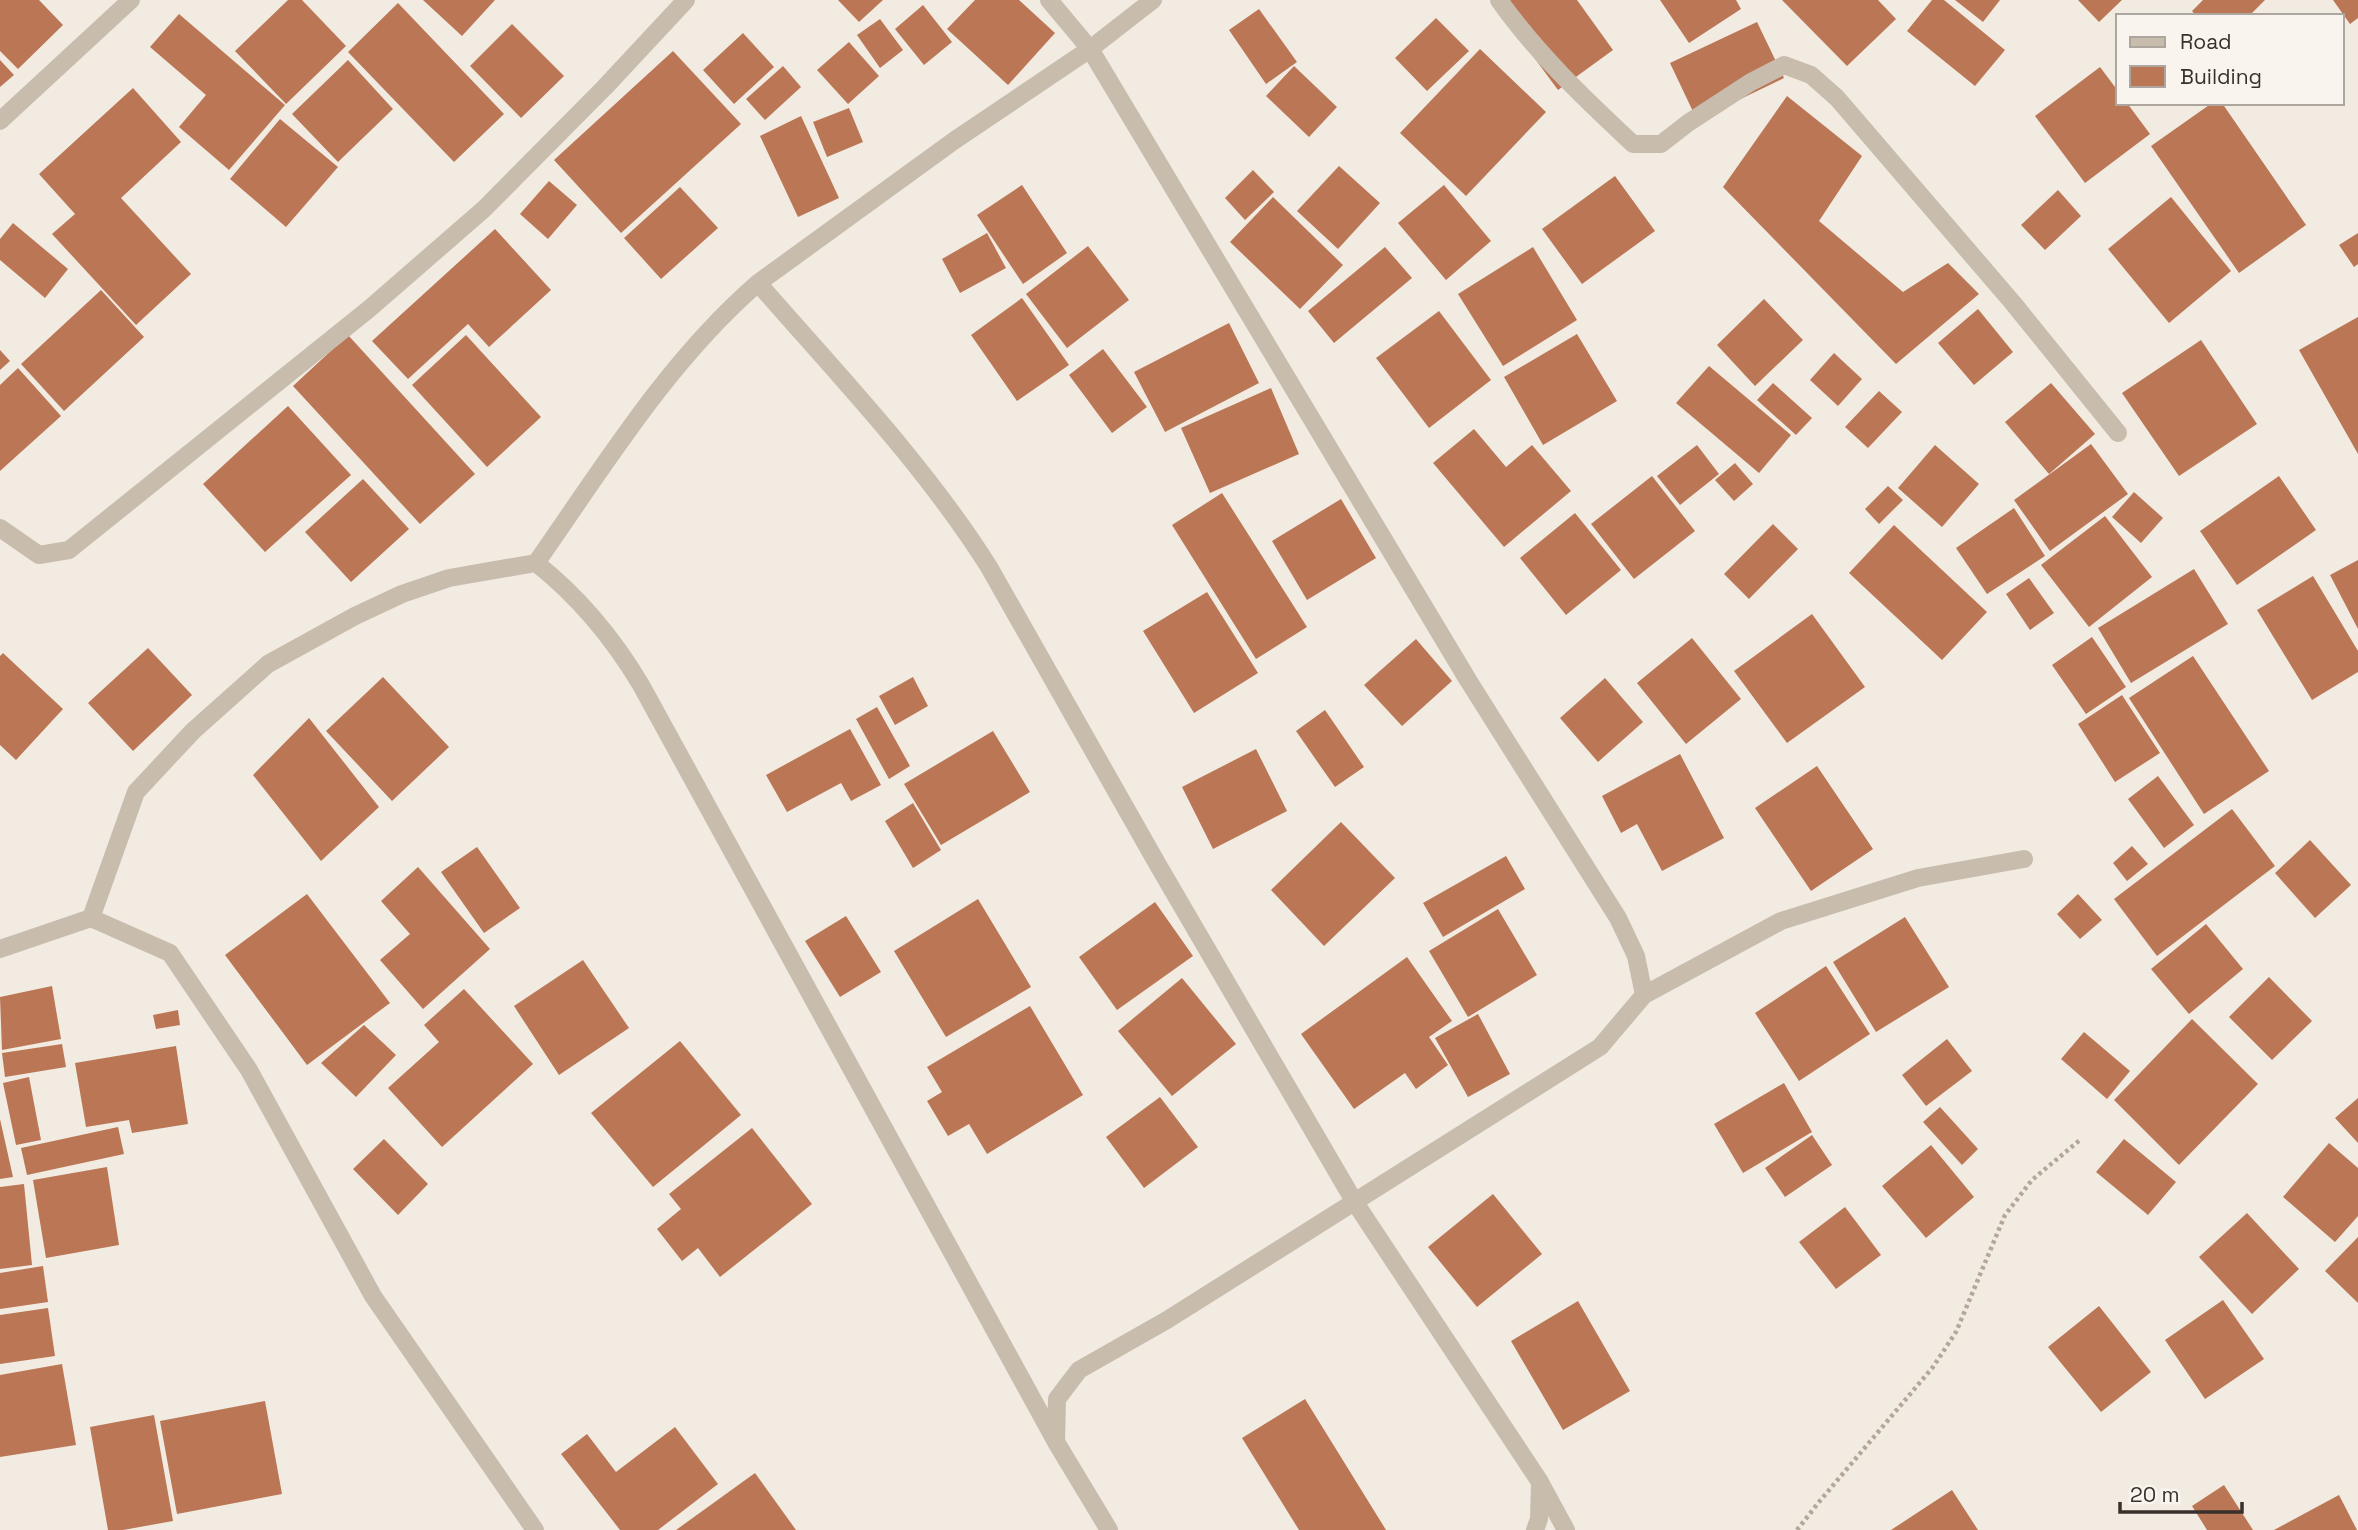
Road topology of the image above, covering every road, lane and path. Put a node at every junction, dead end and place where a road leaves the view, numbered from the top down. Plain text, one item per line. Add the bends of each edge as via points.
1 (131, 0) edge
2 (686, 0) edge
3 (1049, 0) edge
4 (1153, 0) edge
5 (1499, 0) edge
6 (1090, 49) junction
7 (0, 121) edge
8 (758, 283) junction
9 (2118, 433) dead end
10 (0, 528) edge
11 (536, 563) junction
12 (2024, 859) dead end
13 (91, 918) junction
14 (0, 949) edge
15 (1644, 995) junction
16 (2081, 1139) dead end
17 (1354, 1201) junction
18 (1056, 1442) junction
19 (1540, 1482) junction
20 (535, 1530) edge
21 (1109, 1530) edge
22 (1535, 1530) edge
23 (1566, 1530) edge
24 (1797, 1530) edge

1 - 7 street
2 - 10 street via 484,209 369,309 69,550 40,555
3 - 6 street
4 - 6 street
5 - 9 street via 1521,31 1633,144 1661,144 1751,82 1784,65 1811,75 1837,98 2013,303
6 - 8 street
6 - 15 street via 1468,680 1618,918 1636,956
8 - 11 street via 661,385
8 - 17 street via 965,529
11 - 13 street via 449,578 402,594 268,664 193,731 136,792
11 - 18 street via 598,622 641,685
12 - 15 street via 1919,878 1781,921
13 - 14 street
13 - 20 street via 170,953 249,1070 373,1296
15 - 17 street via 1600,1048
16 - 24 path via 2032,1180 2006,1215 1956,1332 1933,1367
17 - 18 street via 1079,1370 1057,1399
17 - 19 street
18 - 21 street
19 - 22 street
19 - 23 street

